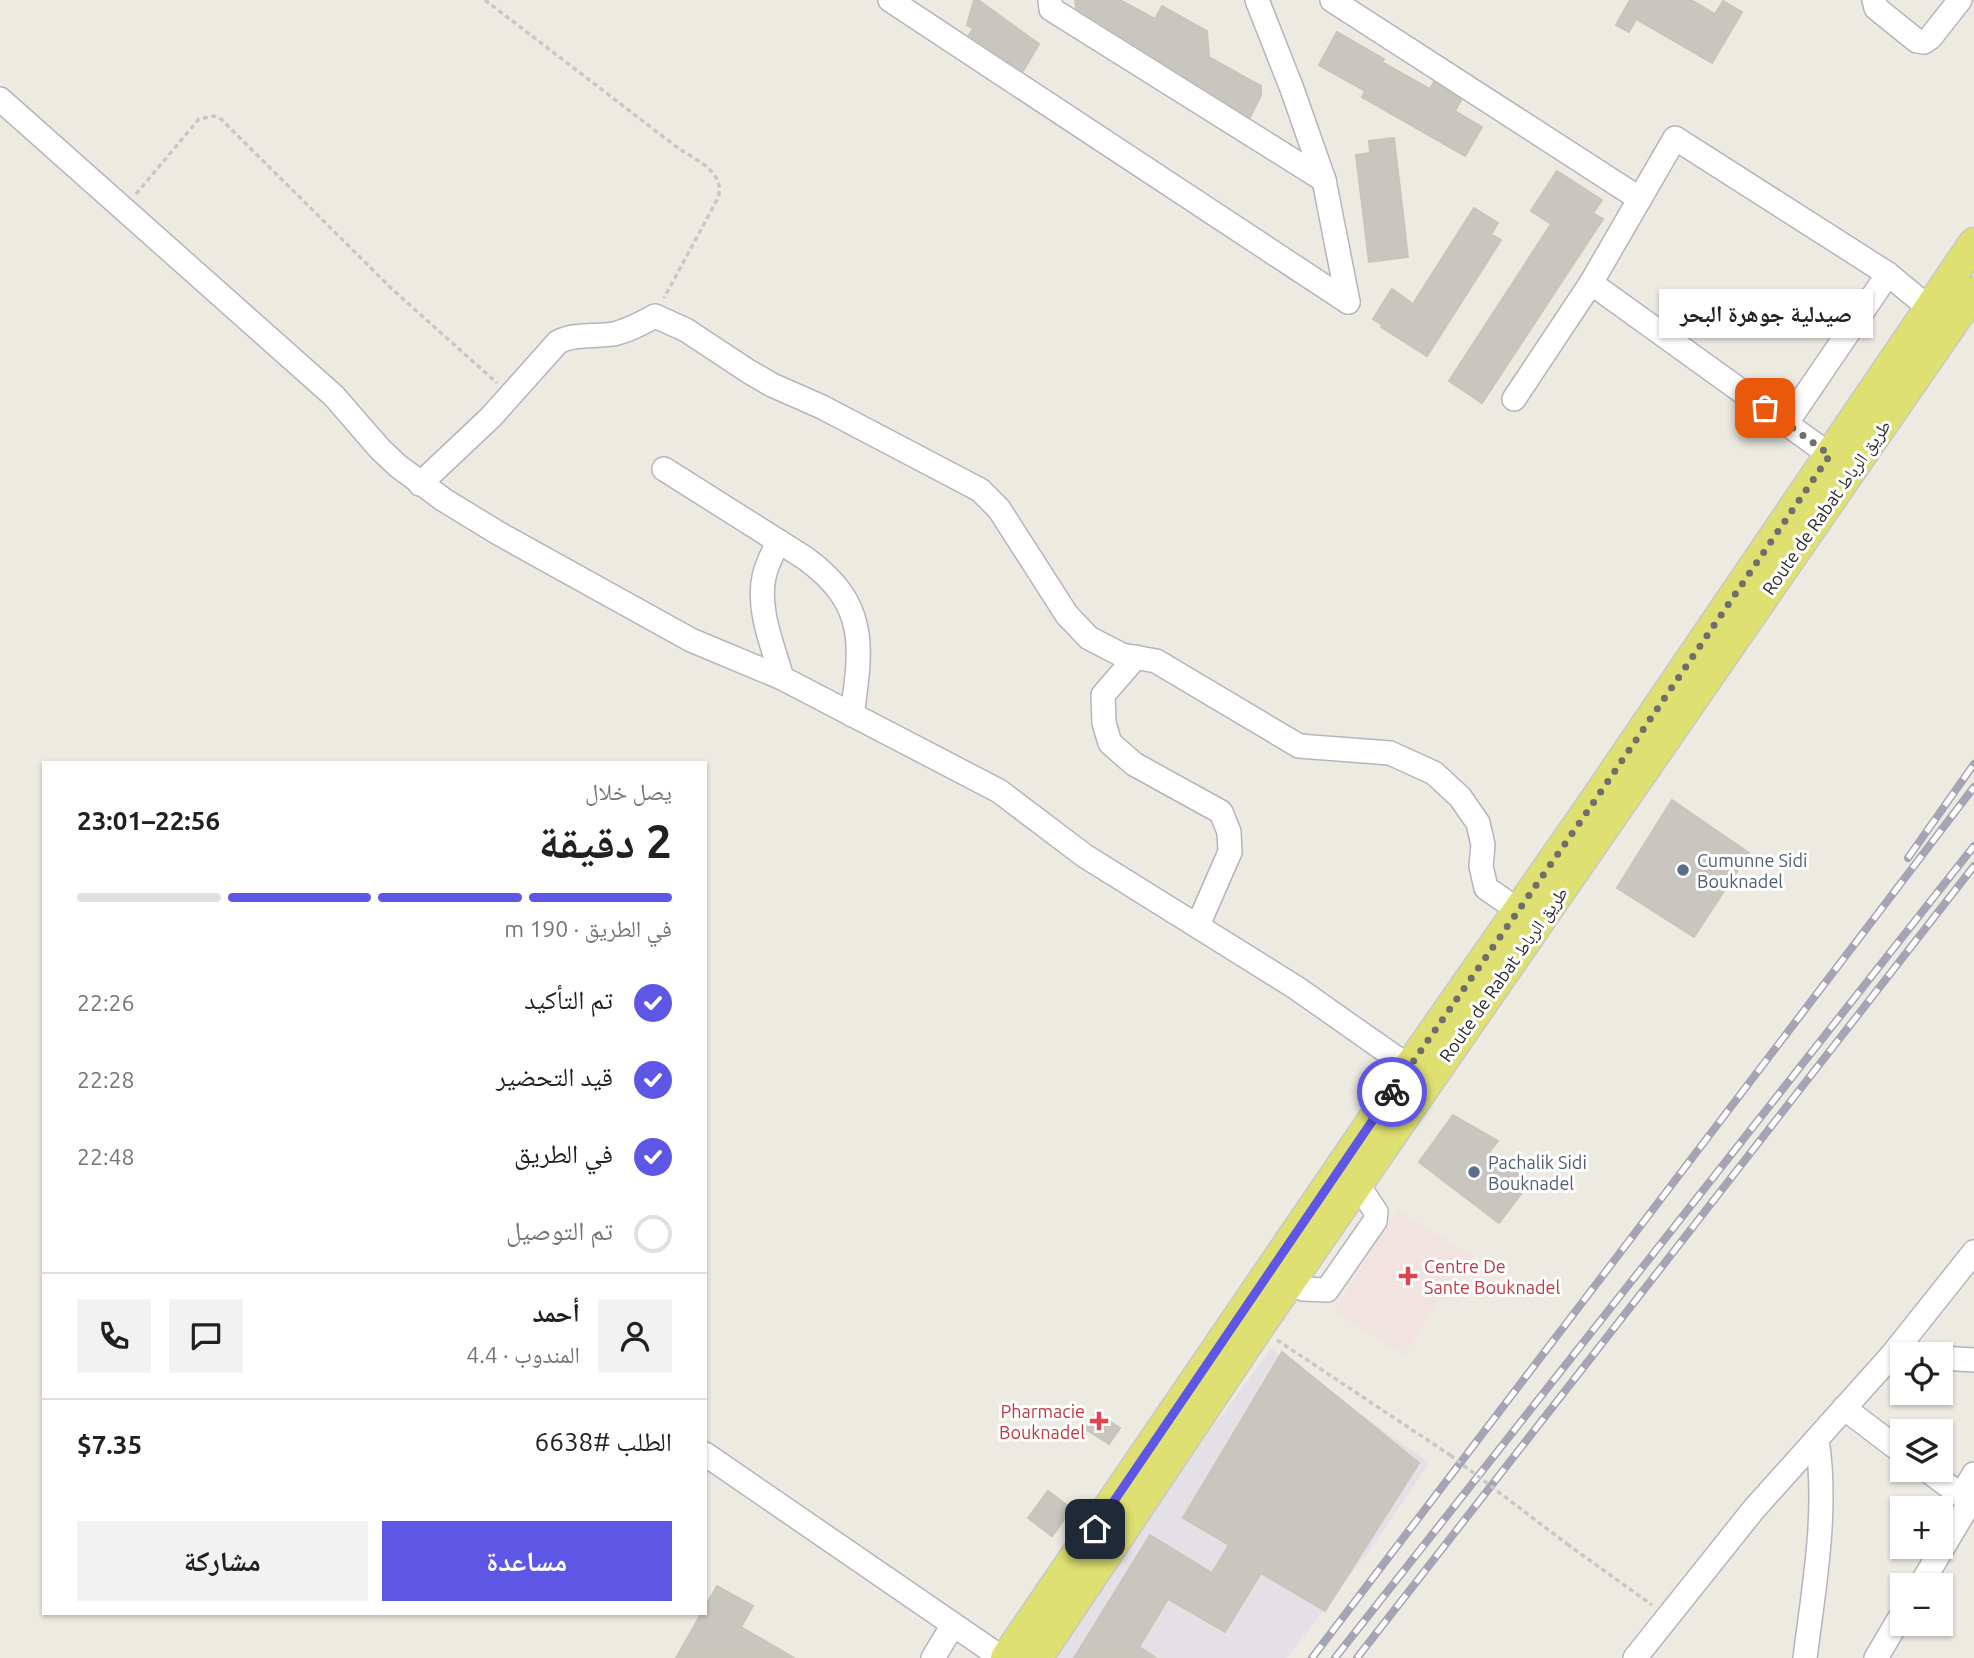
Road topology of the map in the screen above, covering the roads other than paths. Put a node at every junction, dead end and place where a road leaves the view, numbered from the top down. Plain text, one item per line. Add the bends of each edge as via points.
1 (890, 0) edge
2 (1050, 0) edge
3 (1257, 0) edge
4 (1332, 0) edge
5 (1874, 0) edge
6 (1960, 0) edge
7 (918, 8) edge
8 (0, 99) edge
9 (1324, 180) junction
10 (1640, 199) junction
11 (1974, 243) edge
12 (1888, 274) junction
13 (1591, 283) junction
14 (1974, 292) edge
15 (1940, 317) junction
16 (1514, 399) dead end
17 (1786, 424) junction
18 (1830, 455) junction
19 (664, 469) dead end
20 (420, 484) junction
21 (778, 541) junction
22 (1136, 657) junction
23 (782, 678) junction
24 (852, 715) junction
25 (1518, 910) junction
26 (1198, 925) junction
27 (1502, 953) junction
28 (1409, 1066) junction
29 (1974, 1252) edge
30 (1280, 1277) junction
31 (1907, 1342) edge
32 (1953, 1359) edge
33 (1974, 1360) edge
34 (1890, 1362) edge
35 (1844, 1408) junction
36 (1816, 1439) junction
37 (1890, 1443) edge
38 (707, 1455) edge
39 (1974, 1474) edge
40 (1943, 1482) edge
41 (1134, 1493) junction
42 (1968, 1500) edge
43 (1927, 1573) edge
44 (953, 1626) junction
45 (1890, 1634) edge
46 (933, 1658) edge
47 (1004, 1658) edge
48 (1037, 1658) edge
49 (1635, 1658) edge
50 (1805, 1658) edge
51 (1876, 1658) edge

1 - 7 street
2 - 9 street via 1051,9
3 - 9 street
4 - 10 street
5 - 6 street via 1876,8 1924,42
7 - 9 street via 1348,302
8 - 20 street via 334,396 380,449
10 - 12 street via 1675,138
10 - 13 street
11 - 15 main road, Route de Rabat طريق الرباط
12 - 15 street
12 - 17 street
13 - 16 street
13 - 17 street
14 - 15 main road, Route de Rabat طريق الرباط
15 - 18 main road, Route de Rabat طريق الرباط
15 - 27 main road, Route de Rabat طريق الرباط
17 - 18 street
18 - 25 main road, Route de Rabat طريق الرباط
19 - 21 street
20 - 22 street via 511,396 558,342 628,330 655,316 686,330 772,385 980,490 999,509 1078,627 1089,638
20 - 23 street via 498,533 691,639
21 - 23 street via 764,576 763,598
21 - 24 street via 826,573 852,613 860,657
22 - 25 street via 1156,661 1299,746 1391,753 1434,773 1478,822 1486,888
22 - 26 street via 1103,695 1110,743 1134,764 1221,813 1229,832 1230,852
23 - 24 street
24 - 26 street via 999,791 1085,856
25 - 27 main road, Route de Rabat طريق الرباط
26 - 28 street
27 - 28 main road, Route de Rabat طريق الرباط
27 - 30 main road, Route de Rabat طريق الرباط via 1358,1185
28 - 30 main road, Route de Rabat طريق الرباط
29 - 31 street
30 - 41 main road, Route de Rabat طريق الرباط
30 - 41 main road, Route de Rabat طريق الرباط via 1258,1328
32 - 33 street
34 - 35 street
35 - 36 street
35 - 37 street
36 - 49 street
36 - 50 street via 1822,1496
38 - 44 street
39 - 42 street
40 - 42 street
41 - 47 main road, Route de Rabat طريق الرباط
41 - 48 main road, Route de Rabat طريق الرباط
42 - 43 street
44 - 46 street
44 - 47 street
45 - 51 street

